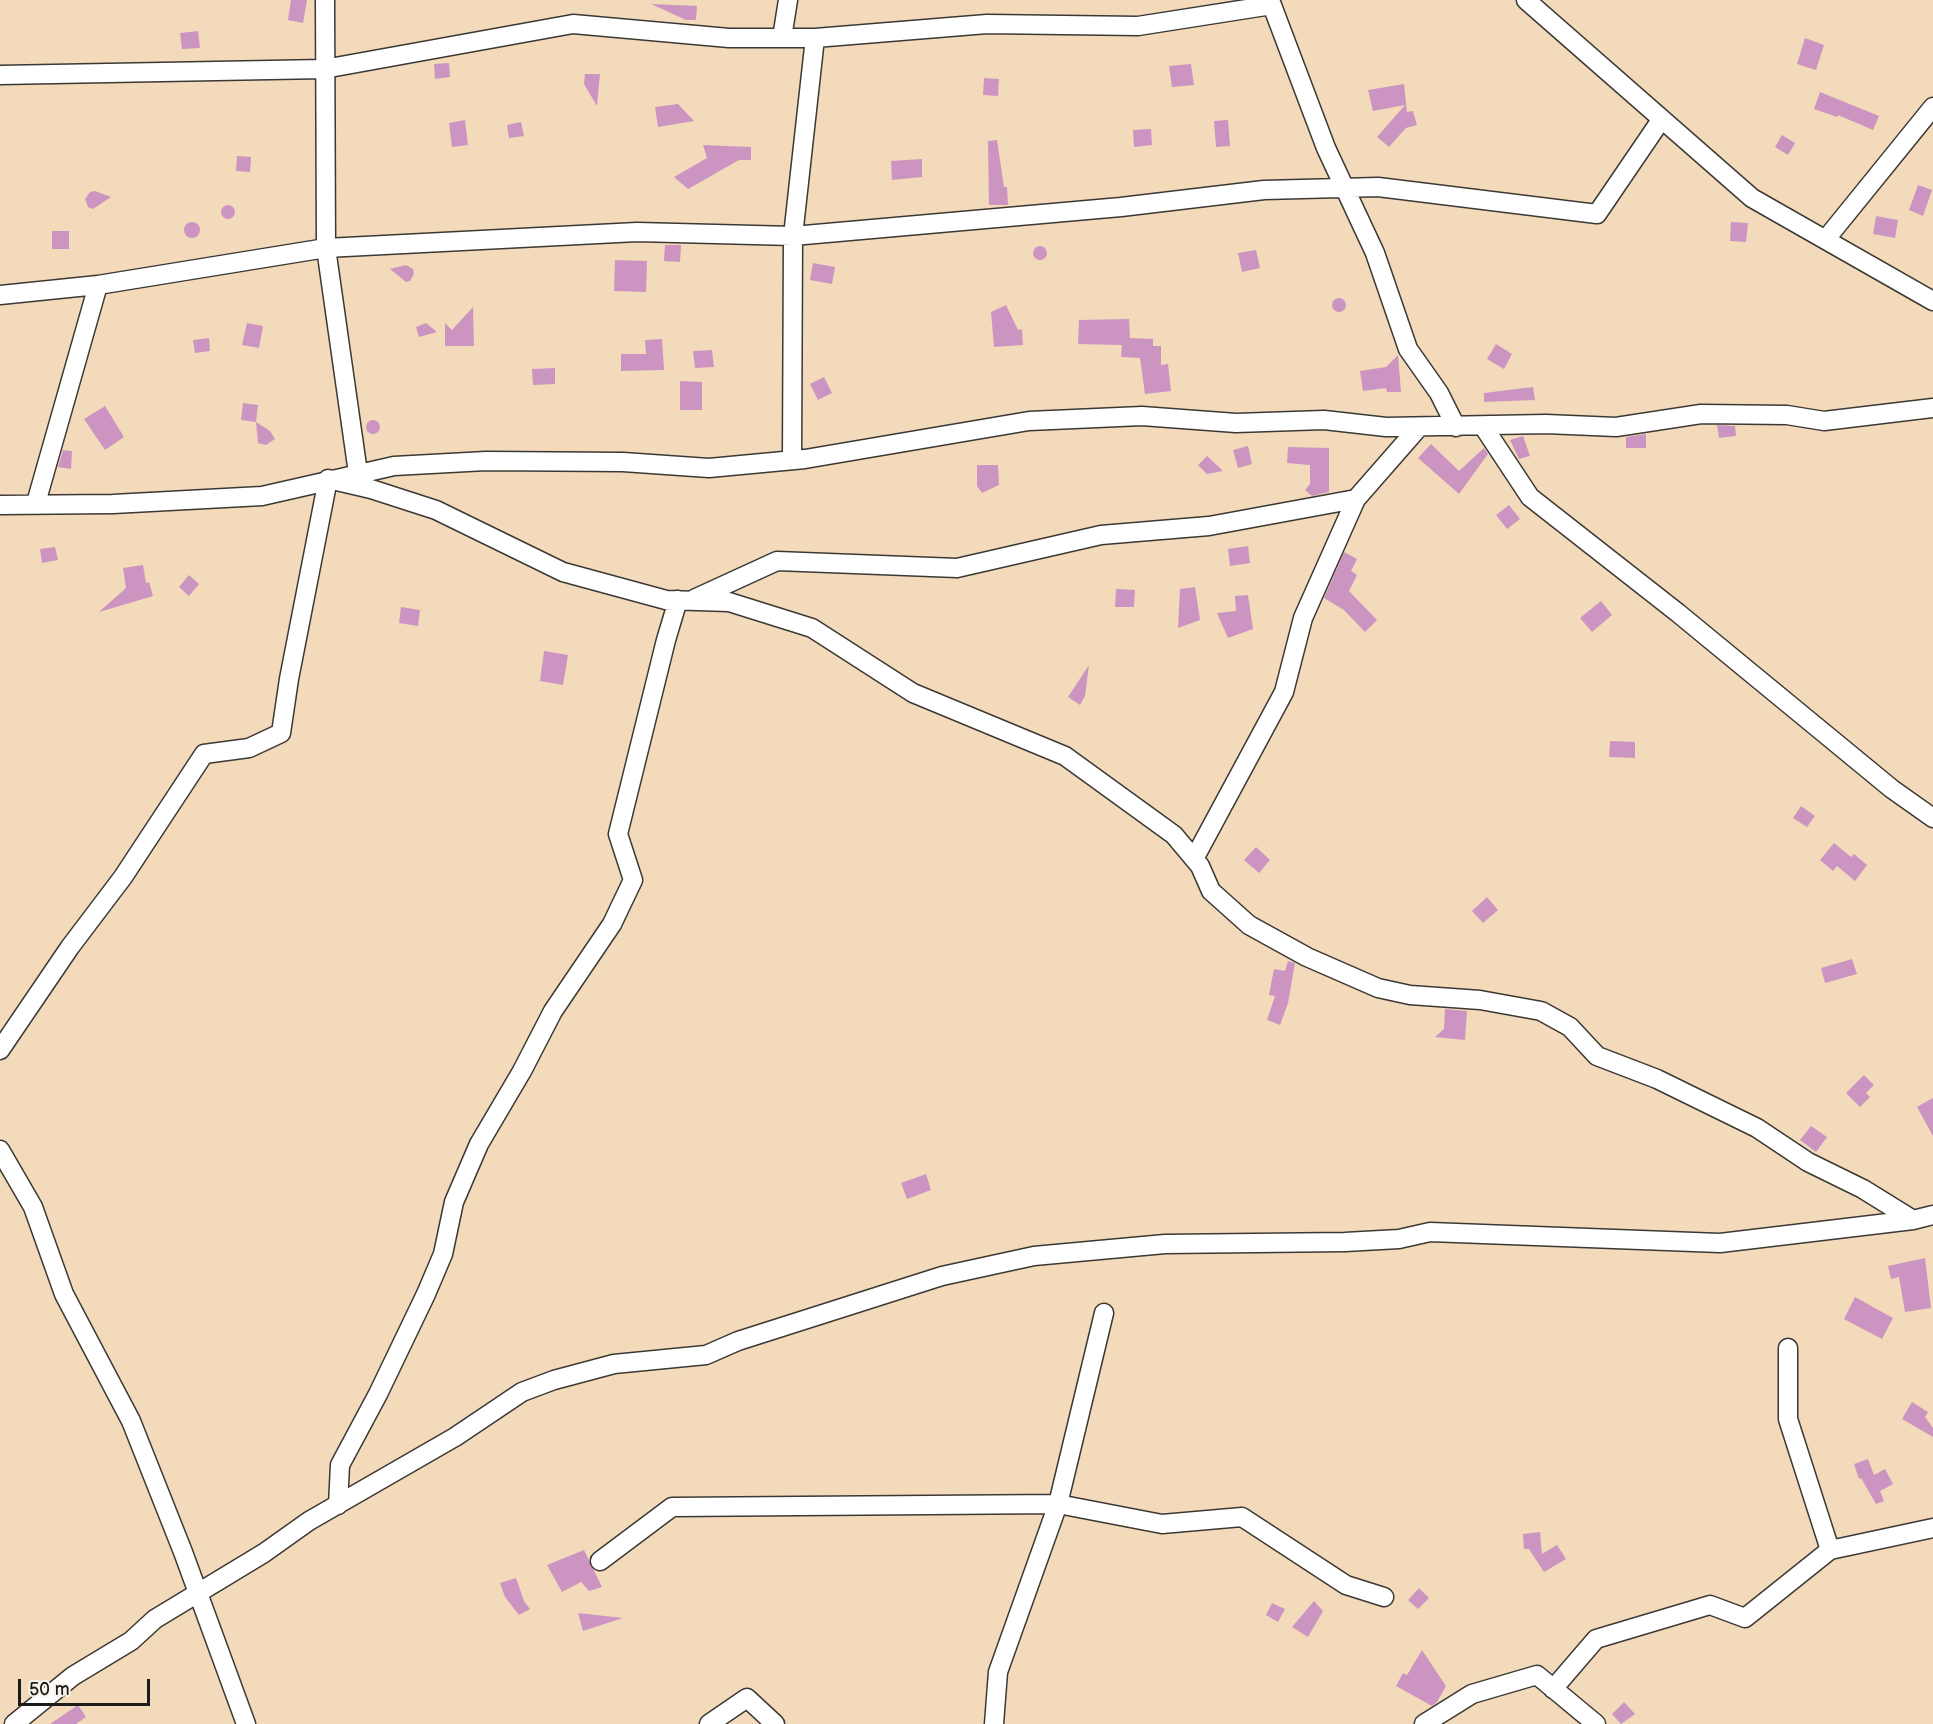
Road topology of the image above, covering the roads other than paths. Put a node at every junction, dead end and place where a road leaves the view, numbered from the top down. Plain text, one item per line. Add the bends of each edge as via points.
1 (325, 0) edge
2 (788, 0) edge
3 (1526, 0) edge
4 (1271, 3) edge
5 (782, 38) junction
6 (815, 38) junction
7 (324, 69) junction
8 (0, 75) edge
9 (1933, 107) edge
10 (1661, 120) junction
11 (1343, 188) junction
12 (793, 236) junction
13 (1826, 239) junction
14 (326, 248) junction
15 (98, 285) junction
16 (0, 295) edge
17 (1932, 295) edge
18 (1933, 408) edge
19 (1483, 426) junction
20 (1419, 427) junction
21 (1456, 427) junction
22 (792, 460) junction
23 (358, 473) junction
24 (328, 479) junction
25 (1356, 499) junction
26 (36, 503) junction
27 (0, 505) edge
28 (683, 601) junction
29 (1933, 818) edge
30 (1194, 859) junction
31 (0, 1050) edge
32 (0, 1150) edge
33 (1933, 1215) edge
34 (1913, 1220) junction
35 (1104, 1313) dead end
36 (1788, 1348) dead end
37 (1058, 1504) junction
38 (338, 1505) junction
39 (1933, 1528) edge
40 (1830, 1550) junction
41 (600, 1561) dead end
42 (198, 1593) junction
43 (1384, 1597) dead end
44 (1553, 1689) junction
45 (14, 1724) edge
46 (246, 1724) edge
47 (710, 1724) edge
48 (775, 1724) edge
49 (994, 1724) edge
50 (1424, 1724) edge
51 (1596, 1724) edge

1 - 7 street
2 - 5 street
3 - 10 street
4 - 6 street via 1138,26 987,24
4 - 11 street
5 - 6 street
5 - 7 street via 729,38 573,24
6 - 12 street
7 - 8 street
7 - 14 street
9 - 13 street
10 - 11 street via 1597,214 1378,187
10 - 13 street via 1752,198
11 - 12 street via 1264,190 1121,207
11 - 21 street via 1375,253 1408,349 1439,393
12 - 14 street via 637,232
12 - 22 street
13 - 17 street
14 - 15 street
14 - 23 street
15 - 16 street
15 - 26 street
18 - 19 street via 1824,421 1787,415 1701,414 1616,427
19 - 21 street
19 - 29 street via 1530,498
20 - 21 street
20 - 22 street via 1324,420 1236,423 1142,416 1029,421
20 - 25 street
22 - 23 street via 709,468 623,462 486,461 394,466
23 - 24 street
24 - 26 street via 262,496 113,504
24 - 28 street via 436,510 564,572 666,600
24 - 31 street via 281,733 249,748 204,754 123,877
25 - 28 street via 1209,526 1101,535 957,568 777,561
25 - 30 street via 1303,618 1284,692
26 - 27 street
28 - 30 street via 729,602 812,628 913,693 1065,756 1174,835
28 - 38 street via 666,640 618,834 633,880 612,924 553,1011 479,1144 454,1202 443,1254 426,1294 340,1465
30 - 34 street via 1210,891 1241,919 1307,957 1378,988 1541,1011 1570,1027 1597,1056 1657,1079 1757,1128 1808,1162
32 - 42 street via 33,1207 64,1294 131,1421
33 - 34 street
34 - 38 street via 1720,1243 1430,1232 1399,1239 1165,1244 1034,1256 942,1276 738,1341 706,1355 614,1364 554,1380 522,1392 455,1437
35 - 37 street
36 - 40 street via 1788,1419
37 - 41 street via 672,1507
37 - 43 street via 1162,1524 1242,1517 1346,1585
37 - 49 street via 998,1672
38 - 42 street
39 - 40 street
40 - 44 street via 1745,1618 1710,1605 1596,1638
42 - 45 street via 73,1676
42 - 46 street
44 - 50 street via 1537,1676 1472,1694
44 - 51 street
47 - 48 street via 747,1698

